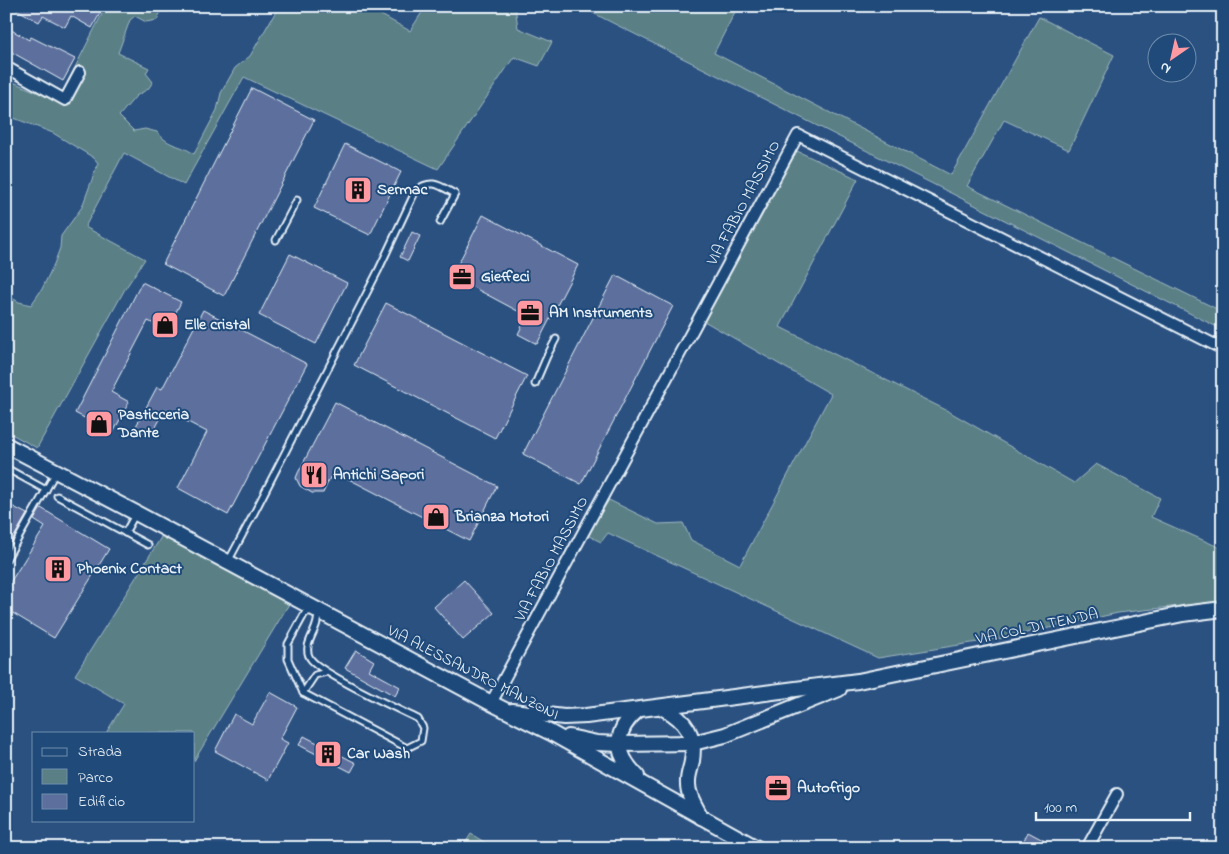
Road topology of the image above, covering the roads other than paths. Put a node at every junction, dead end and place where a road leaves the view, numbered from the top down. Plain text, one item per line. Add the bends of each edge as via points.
1 (6, 67) edge
2 (80, 72) dead end
3 (297, 200) dead end
4 (440, 222) dead end
5 (276, 240) dead end
6 (556, 339) dead end
7 (1223, 349) edge
8 (534, 384) dead end
9 (6, 445) edge
10 (6, 468) edge
11 (56, 471) junction
12 (46, 490) junction
13 (57, 496) dead end
14 (136, 512) junction
15 (126, 532) junction
16 (148, 545) dead end
17 (6, 560) edge
18 (227, 562) junction
19 (316, 610) junction
20 (1223, 610) edge
21 (327, 672) junction
22 (858, 681) junction
23 (303, 693) junction
24 (496, 706) junction
25 (663, 708) junction
26 (638, 710) junction
27 (551, 733) junction
28 (693, 743) junction
29 (619, 744) junction
30 (644, 784) junction
31 (1117, 794) dead end
32 (702, 818) junction
33 (735, 845) edge
34 (757, 848) edge
35 (1087, 848) edge

1 - 2 street via 65,100
3 - 5 lane
4 - 18 lane via 455,194 435,183 425,184 416,190
6 - 8 lane
7 - 24 street, VIA FABIO MASSIMO via 798,135
9 - 11 main road, VIA ALESSANDRO MANZONI
10 - 12 lane
11 - 12 lane
11 - 14 main road, VIA ALESSANDRO MANZONI
12 - 17 lane
13 - 15 lane
14 - 15 lane
14 - 18 main road, VIA ALESSANDRO MANZONI
15 - 16 lane
18 - 19 main road, VIA ALESSANDRO MANZONI
19 - 21 lane via 319,620 307,647 310,658
19 - 23 lane via 305,613 288,644 288,659
19 - 24 main road, VIA ALESSANDRO MANZONI
20 - 22 main road, VIA COL DI TENDA via 1183,614
21 - 23 lane via 316,675
21 - 23 lane via 418,719 423,728 420,741 408,748
22 - 25 main road, VIA COL DI TENDA
22 - 28 main road, VIA COL DI TENDA via 725,735
24 - 26 main road, VIA COL DI TENDA via 564,717
24 - 27 main road, VIA ALESSANDRO MANZONI
25 - 26 main road, VIA COL DI TENDA
25 - 28 main road via 682,721
26 - 29 main road via 622,728
27 - 29 main road, VIA COL DI TENDA
27 - 30 main road, VIA ALESSANDRO MANZONI
28 - 29 main road, VIA COL DI TENDA
28 - 32 main road via 688,782
29 - 30 main road via 621,756
30 - 32 main road, VIA ALESSANDRO MANZONI
31 - 35 street
32 - 33 main road, VIA ALESSANDRO MANZONI
33 - 34 main road, VIA ALESSANDRO MANZONI

